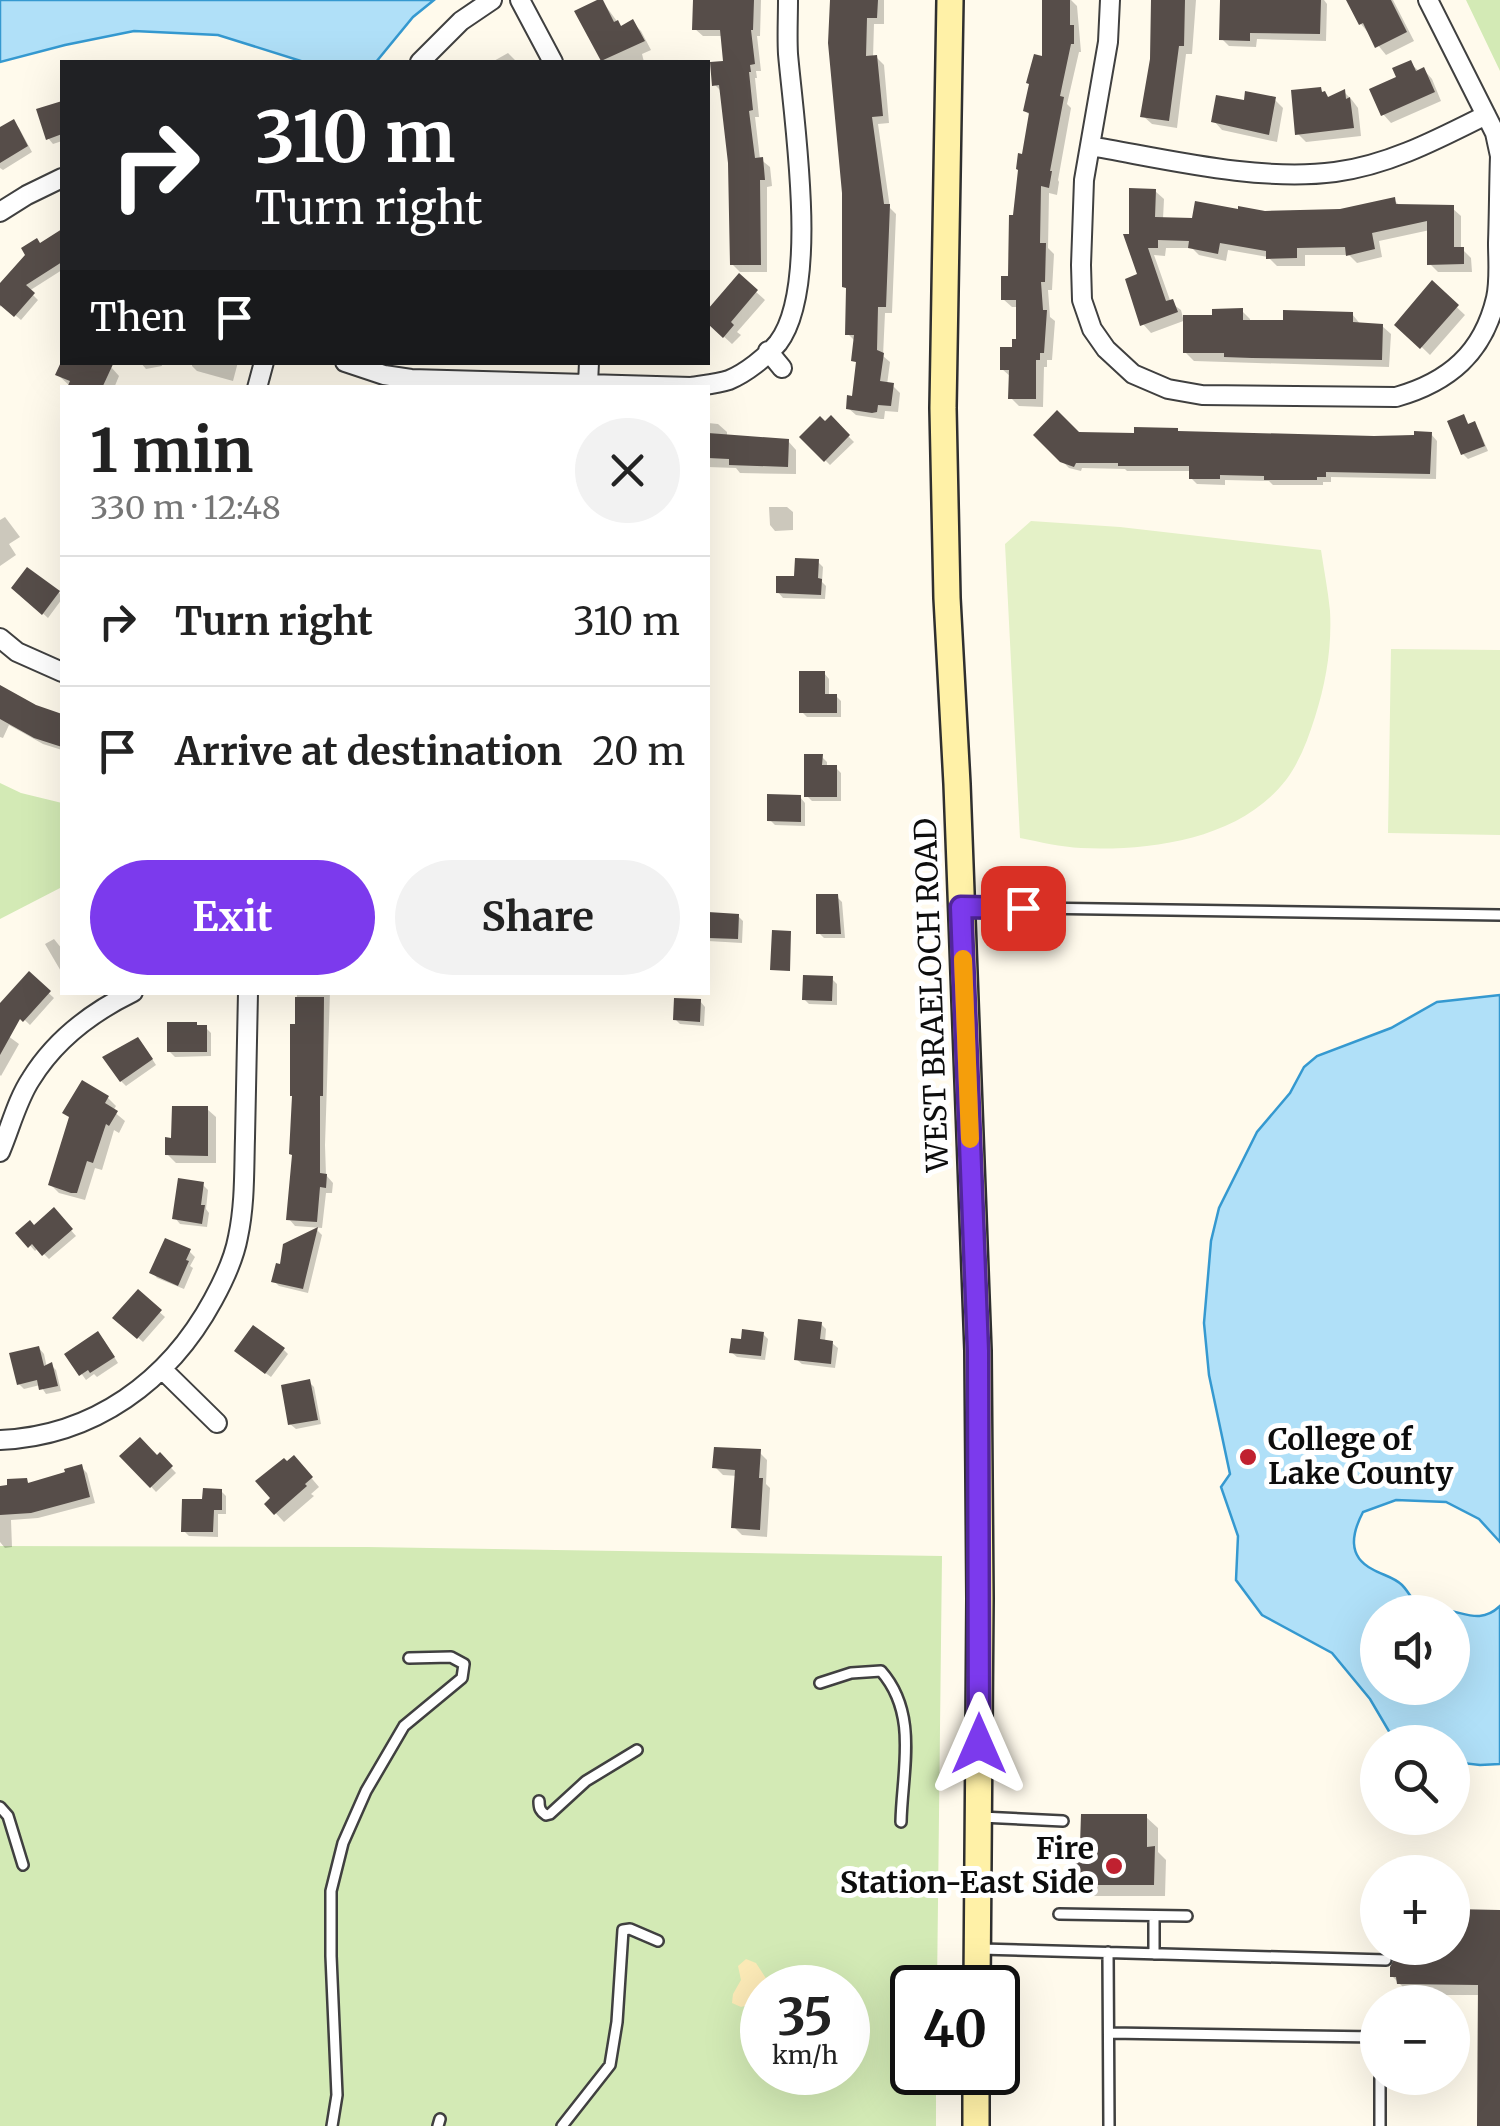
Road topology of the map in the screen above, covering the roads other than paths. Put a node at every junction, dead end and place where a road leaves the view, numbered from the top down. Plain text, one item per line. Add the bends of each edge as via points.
1 (492, 0) edge
2 (520, 0) edge
3 (788, 0) edge
4 (950, 0) edge
5 (1110, 0) edge
6 (1428, 0) edge
7 (422, 60) edge
8 (552, 60) edge
9 (1486, 115) junction
10 (1090, 146) junction
11 (60, 179) edge
12 (0, 212) edge
13 (768, 351) junction
14 (355, 365) edge
15 (589, 365) edge
16 (782, 368) dead end
17 (588, 384) junction
18 (622, 385) edge
19 (702, 385) edge
20 (0, 638) edge
21 (60, 671) edge
22 (961, 907) junction
23 (1500, 915) edge
24 (127, 995) edge
25 (248, 995) edge
26 (0, 1152) edge
27 (162, 1369) junction
28 (218, 1423) dead end
29 (0, 1440) edge
30 (409, 1658) dead end
31 (820, 1683) dead end
32 (638, 1750) dead end
33 (539, 1801) dead end
34 (0, 1807) edge
35 (978, 1816) junction
36 (1063, 1821) dead end
37 (901, 1822) dead end
38 (23, 1865) dead end
39 (1059, 1914) dead end
40 (1154, 1916) junction
41 (1187, 1916) dead end
42 (658, 1942) dead end
43 (977, 1949) junction
44 (1108, 1952) junction
45 (1154, 1954) junction
46 (1360, 1959) edge
47 (977, 1965) edge
48 (1108, 2034) junction
49 (1360, 2037) edge
50 (976, 2095) edge
51 (1380, 2095) edge
52 (332, 2126) edge
53 (562, 2126) edge
54 (976, 2126) edge
55 (1109, 2126) edge
56 (1380, 2126) edge

1 - 7 street
2 - 8 street
3 - 13 street via 801,193 799,290
4 - 22 street, WEST BRAELOCH ROAD via 944,436
5 - 10 street
6 - 9 street
9 - 10 street via 1400,154 1336,172 1279,175
9 - 10 street via 1500,156 1497,294 1485,332 1448,374 1396,397 1202,395 1133,374 1092,329 1082,300
11 - 12 street
13 - 16 street
13 - 19 street via 729,380
14 - 17 street via 411,379
15 - 17 street
17 - 18 street
20 - 21 street
22 - 23 lane
22 - 35 street, WEST BRAELOCH ROAD via 978,1351
24 - 26 street via 79,1024 50,1053 29,1081
25 - 27 street via 238,1240 202,1320
27 - 28 street
27 - 29 street via 102,1413 52,1433
30 - 52 lane via 451,1657 464,1664 462,1678 404,1726 343,1843 331,1891 337,2095
31 - 37 lane via 882,1671 888,1679 908,1744
32 - 33 lane via 586,1781 550,1814 542,1813
34 - 38 lane
35 - 36 lane
35 - 43 street, WEST BRAELOCH ROAD
39 - 40 lane
40 - 41 lane
40 - 45 lane
42 - 53 lane via 623,1930 610,2065
43 - 44 lane
43 - 47 street, WEST BRAELOCH ROAD
44 - 45 lane
44 - 48 lane
45 - 46 lane
48 - 49 lane
48 - 55 lane
50 - 54 street
51 - 56 lane

